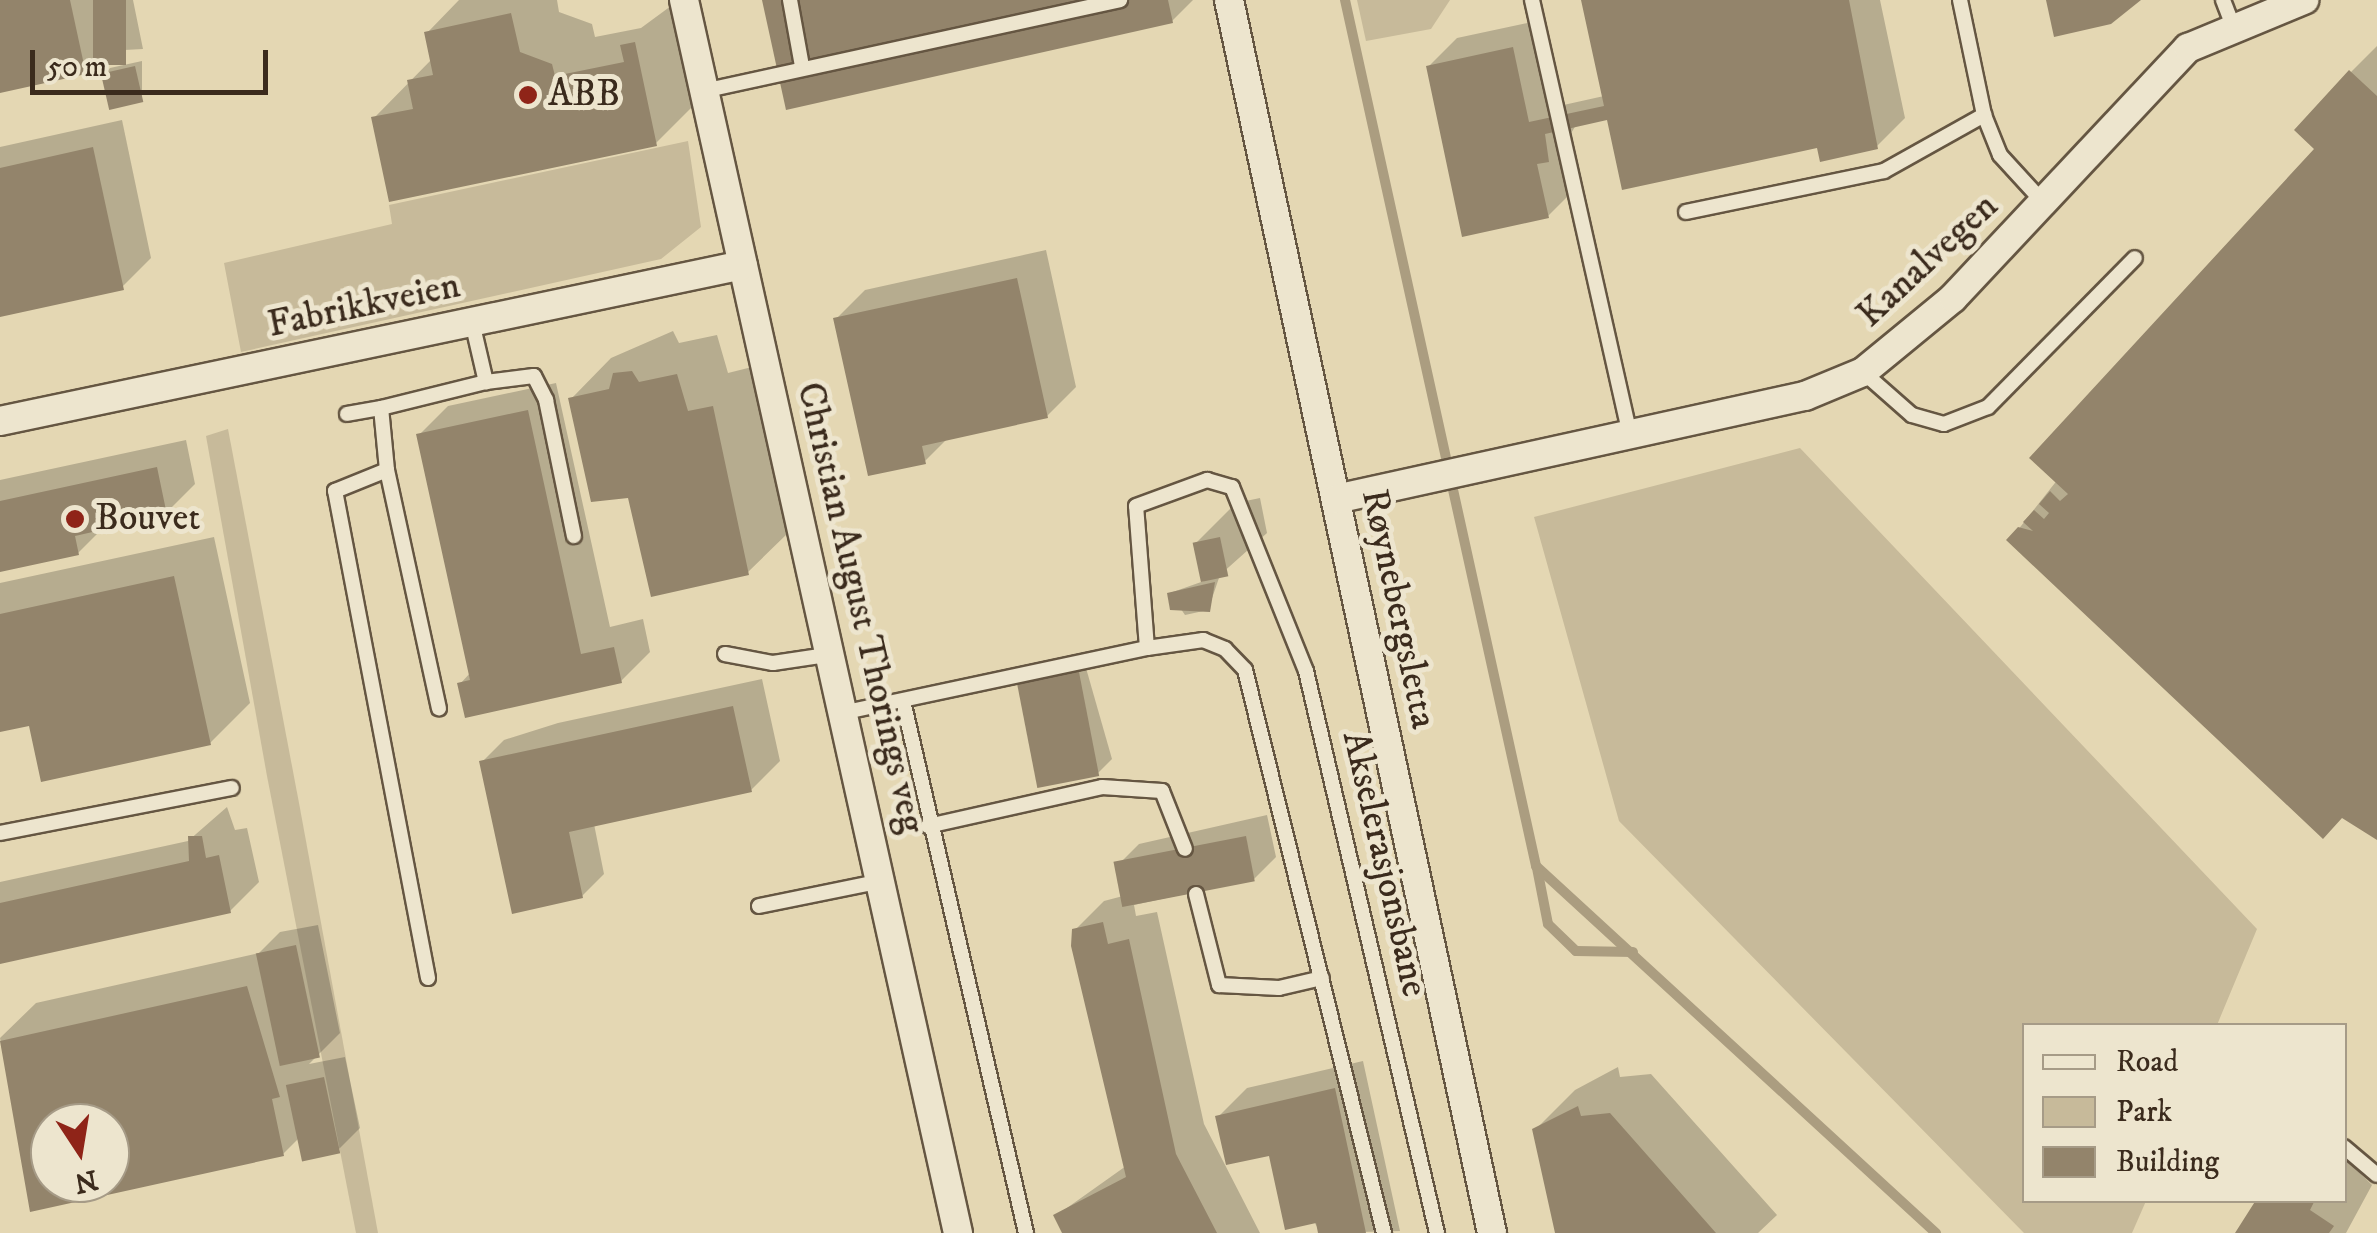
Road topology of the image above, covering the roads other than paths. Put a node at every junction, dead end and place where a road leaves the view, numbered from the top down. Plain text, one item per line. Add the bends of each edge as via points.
1 (684, 0) edge
2 (790, 0) edge
3 (1120, 0) edge
4 (1228, 0) edge
5 (1532, 0) edge
6 (1960, 0) edge
7 (2304, 0) edge
8 (2227, 12) edge
9 (802, 66) junction
10 (703, 92) junction
11 (1984, 115) junction
12 (2043, 202) junction
13 (1686, 212) dead end
14 (2135, 258) dead end
15 (743, 265) junction
16 (472, 322) junction
17 (1863, 372) junction
18 (486, 382) junction
19 (381, 408) junction
20 (347, 414) dead end
21 (0, 421) edge
22 (1630, 434) junction
23 (387, 470) junction
24 (1336, 499) junction
25 (574, 536) dead end
26 (1148, 648) junction
27 (725, 654) dead end
28 (833, 654) junction
29 (902, 701) junction
30 (439, 708) dead end
31 (846, 712) junction
32 (232, 788) dead end
33 (928, 826) junction
34 (0, 833) edge
35 (1185, 849) dead end
36 (883, 881) junction
37 (1196, 894) dead end
38 (760, 906) dead end
39 (428, 978) dead end
40 (1322, 978) junction
41 (2347, 1150) edge
42 (2377, 1175) edge
43 (958, 1233) edge
44 (1026, 1233) edge
45 (1384, 1233) edge
46 (1437, 1233) edge
47 (1492, 1233) edge

1 - 10 street, Christian August Thorings veg
2 - 9 lane
3 - 9 lane
4 - 24 street, Røynebergsletta
5 - 22 lane
6 - 11 lane
7 - 8 street, Kanalvegen
8 - 12 street, Kanalvegen via 2144,85
9 - 10 lane
10 - 15 street, Christian August Thorings veg
11 - 12 lane via 2000,155
11 - 13 lane via 1884,171
12 - 17 street, Kanalvegen via 1953,298
14 - 17 lane via 1988,407 1944,424 1912,415
15 - 16 street, Fabrikkveien
15 - 28 street, Christian August Thorings veg
16 - 18 lane
16 - 21 street, Fabrikkveien
17 - 22 street, Kanalvegen via 1805,396
18 - 19 lane
18 - 25 lane via 534,376
19 - 20 lane
19 - 23 lane
22 - 24 street, Kanalvegen
23 - 30 lane
23 - 39 lane via 335,491
24 - 47 street, Røynebergsletta
26 - 29 lane
26 - 40 lane via 1203,640 1245,670
26 - 46 lane, Akselerasjonsbane via 1136,506 1207,480 1232,488 1306,671
27 - 28 lane via 773,663
28 - 31 street, Christian August Thorings veg
29 - 31 lane
29 - 33 lane
31 - 36 street, Christian August Thorings veg
32 - 34 lane
33 - 35 lane via 1102,787 1162,791
33 - 44 lane
36 - 38 lane
36 - 43 street, Christian August Thorings veg
37 - 40 lane via 1219,985 1279,988
40 - 45 lane
41 - 42 lane

